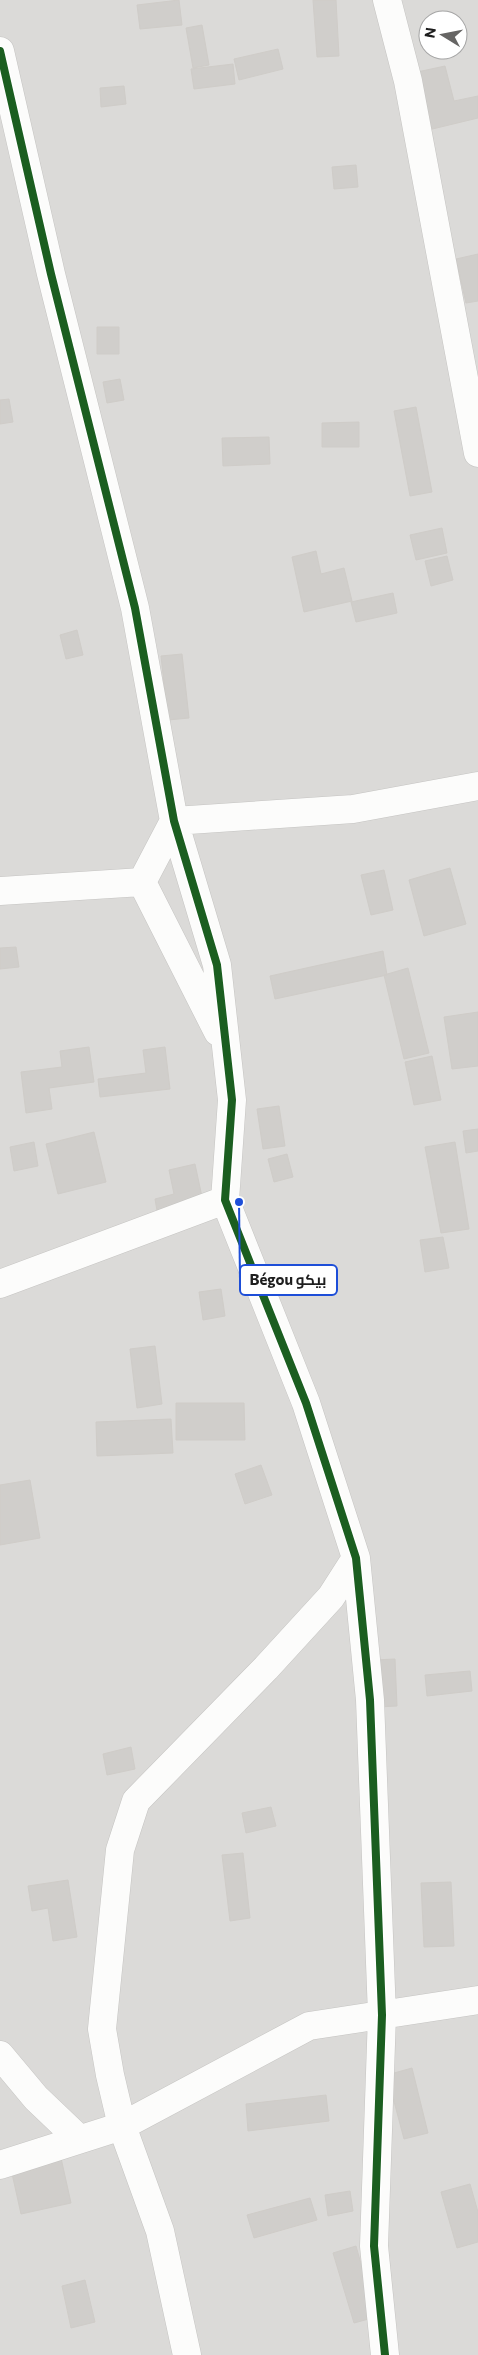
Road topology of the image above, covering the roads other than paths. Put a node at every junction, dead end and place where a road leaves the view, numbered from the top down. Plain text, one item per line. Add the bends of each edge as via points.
1 (387, 0) edge
2 (0, 51) edge
3 (478, 453) edge
4 (478, 786) edge
5 (174, 821) junction
6 (142, 882) junction
7 (0, 891) edge
8 (226, 1048) junction
9 (225, 1200) junction
10 (0, 1284) edge
11 (356, 1558) junction
12 (478, 2000) edge
13 (382, 2015) junction
14 (0, 2055) edge
15 (122, 2126) junction
16 (78, 2138) junction
17 (0, 2165) edge
18 (186, 2355) edge
19 (386, 2355) edge

1 - 3 street via 408,81
2 - 5 street via 62,320 135,608
4 - 5 street via 353,809
5 - 6 street
5 - 8 street via 217,965
6 - 7 street
6 - 8 street
8 - 9 street via 232,1100
9 - 10 street
9 - 11 street via 306,1403
11 - 13 street via 370,1700
11 - 15 street via 331,1597 136,1801 120,1850 102,2029
12 - 13 street
13 - 15 street via 309,2026
13 - 19 street via 374,2246
14 - 16 street via 36,2098
15 - 16 street
15 - 18 street via 160,2231
16 - 17 street

